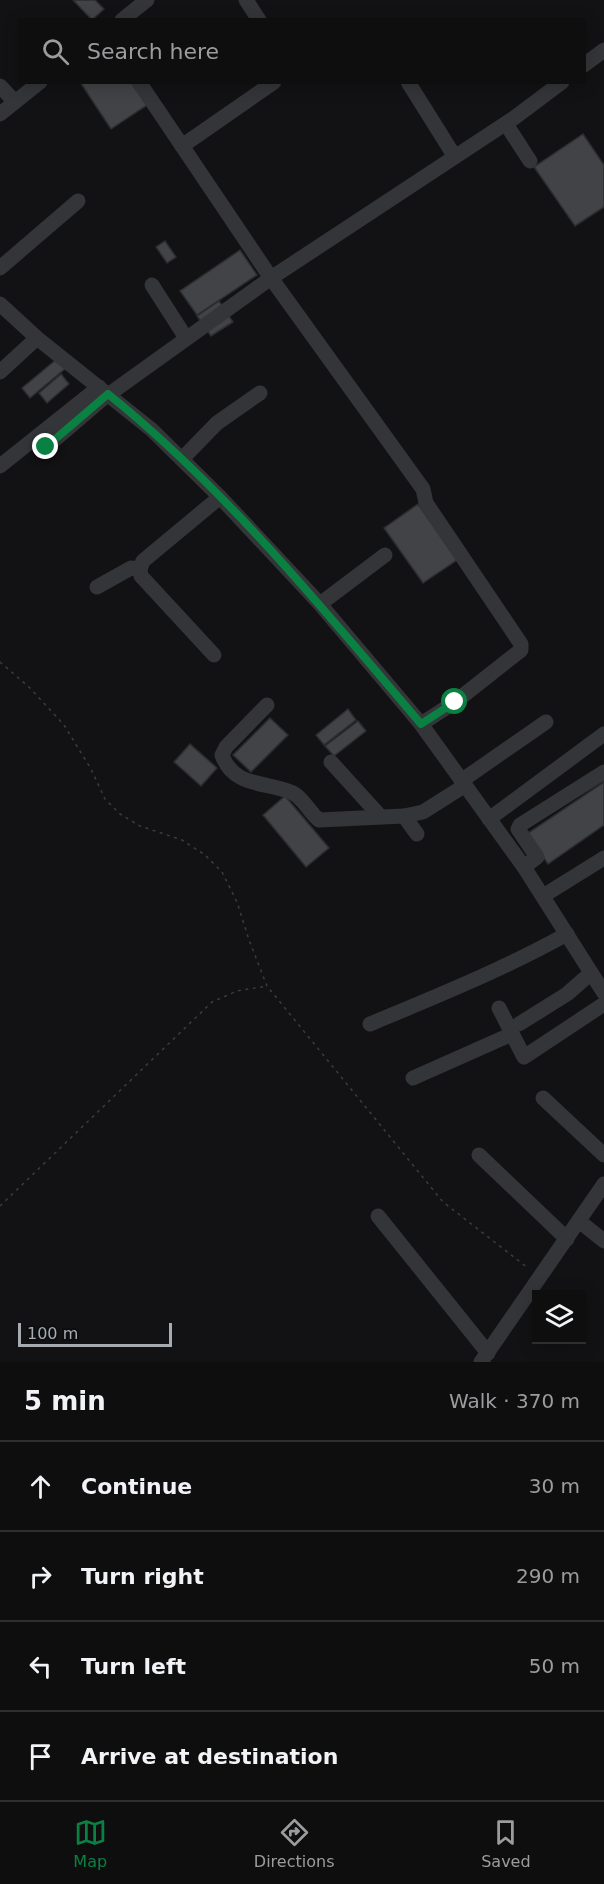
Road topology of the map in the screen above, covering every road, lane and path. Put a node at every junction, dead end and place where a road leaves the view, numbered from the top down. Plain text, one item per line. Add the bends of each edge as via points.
1 (147, 0) edge
2 (246, 0) edge
3 (124, 18) edge
4 (258, 18) edge
5 (604, 51) edge
6 (586, 64) edge
7 (38, 84) edge
8 (140, 84) edge
9 (271, 84) edge
10 (409, 84) edge
11 (558, 84) edge
12 (0, 86) edge
13 (15, 102) junction
14 (0, 114) edge
15 (506, 124) junction
16 (182, 146) junction
17 (455, 157) junction
18 (530, 161) dead end
19 (78, 201) dead end
20 (0, 268) edge
21 (271, 278) junction
22 (152, 285) dead end
23 (0, 304) edge
24 (37, 338) junction
25 (186, 338) junction
26 (0, 372) edge
27 (104, 391) junction
28 (260, 393) dead end
29 (46, 447) dead end
30 (182, 459) junction
31 (0, 466) edge
32 (220, 497) junction
33 (385, 555) dead end
34 (140, 569) junction
35 (97, 587) dead end
36 (320, 604) junction
37 (213, 655) dead end
38 (0, 662) edge
39 (267, 705) dead end
40 (546, 722) dead end
41 (421, 724) junction
42 (604, 734) edge
43 (331, 762) dead end
44 (604, 772) edge
45 (463, 784) junction
46 (380, 816) junction
47 (404, 816) junction
48 (489, 819) junction
49 (417, 834) dead end
50 (604, 858) edge
51 (524, 867) junction
52 (543, 896) junction
53 (567, 934) junction
54 (591, 973) junction
55 (267, 986) junction
56 (604, 993) edge
57 (604, 1004) edge
58 (499, 1008) dead end
59 (370, 1024) dead end
60 (516, 1029) junction
61 (413, 1078) dead end
62 (543, 1098) dead end
63 (479, 1155) dead end
64 (604, 1155) edge
65 (604, 1184) edge
66 (0, 1206) edge
67 (378, 1216) dead end
68 (579, 1221) junction
69 (567, 1239) junction
70 (604, 1241) edge
71 (520, 1262) dead end
72 (485, 1357) edge

1 - 3 street
2 - 4 street
5 - 6 street
7 - 13 street
8 - 16 street
9 - 16 street
10 - 17 street
11 - 15 street
12 - 13 street
13 - 14 street
15 - 17 street
15 - 18 street
16 - 21 street
17 - 21 street
19 - 20 street
21 - 25 street
21 - 41 street via 423,489 426,503 520,644 521,651
22 - 25 street
23 - 24 street
24 - 26 street
24 - 27 street
25 - 27 street
27 - 29 street
27 - 30 street
27 - 31 street
28 - 30 street via 217,423
30 - 32 street
32 - 34 street via 143,561
32 - 36 street
33 - 36 street
34 - 35 street via 131,568
34 - 37 street via 141,576
36 - 41 street
38 - 55 path via 64,724 105,799 120,814 140,826 182,840 222,872
39 - 46 street via 222,755 235,774 294,793 319,820
40 - 45 street
41 - 45 street
42 - 48 street
43 - 46 street
44 - 51 street via 519,825 537,857
45 - 47 street via 423,812
45 - 48 street
46 - 47 street
47 - 49 street
48 - 51 street
50 - 52 street
51 - 52 street
52 - 53 street
53 - 54 street
53 - 59 street via 519,960
54 - 56 street
54 - 60 street
55 - 66 path via 237,991 212,1002
55 - 71 path via 443,1203
57 - 60 street via 524,1057
58 - 60 street
60 - 61 street
62 - 64 street
63 - 69 street
65 - 68 street
67 - 72 street
68 - 69 street
68 - 70 street
69 - 72 street

